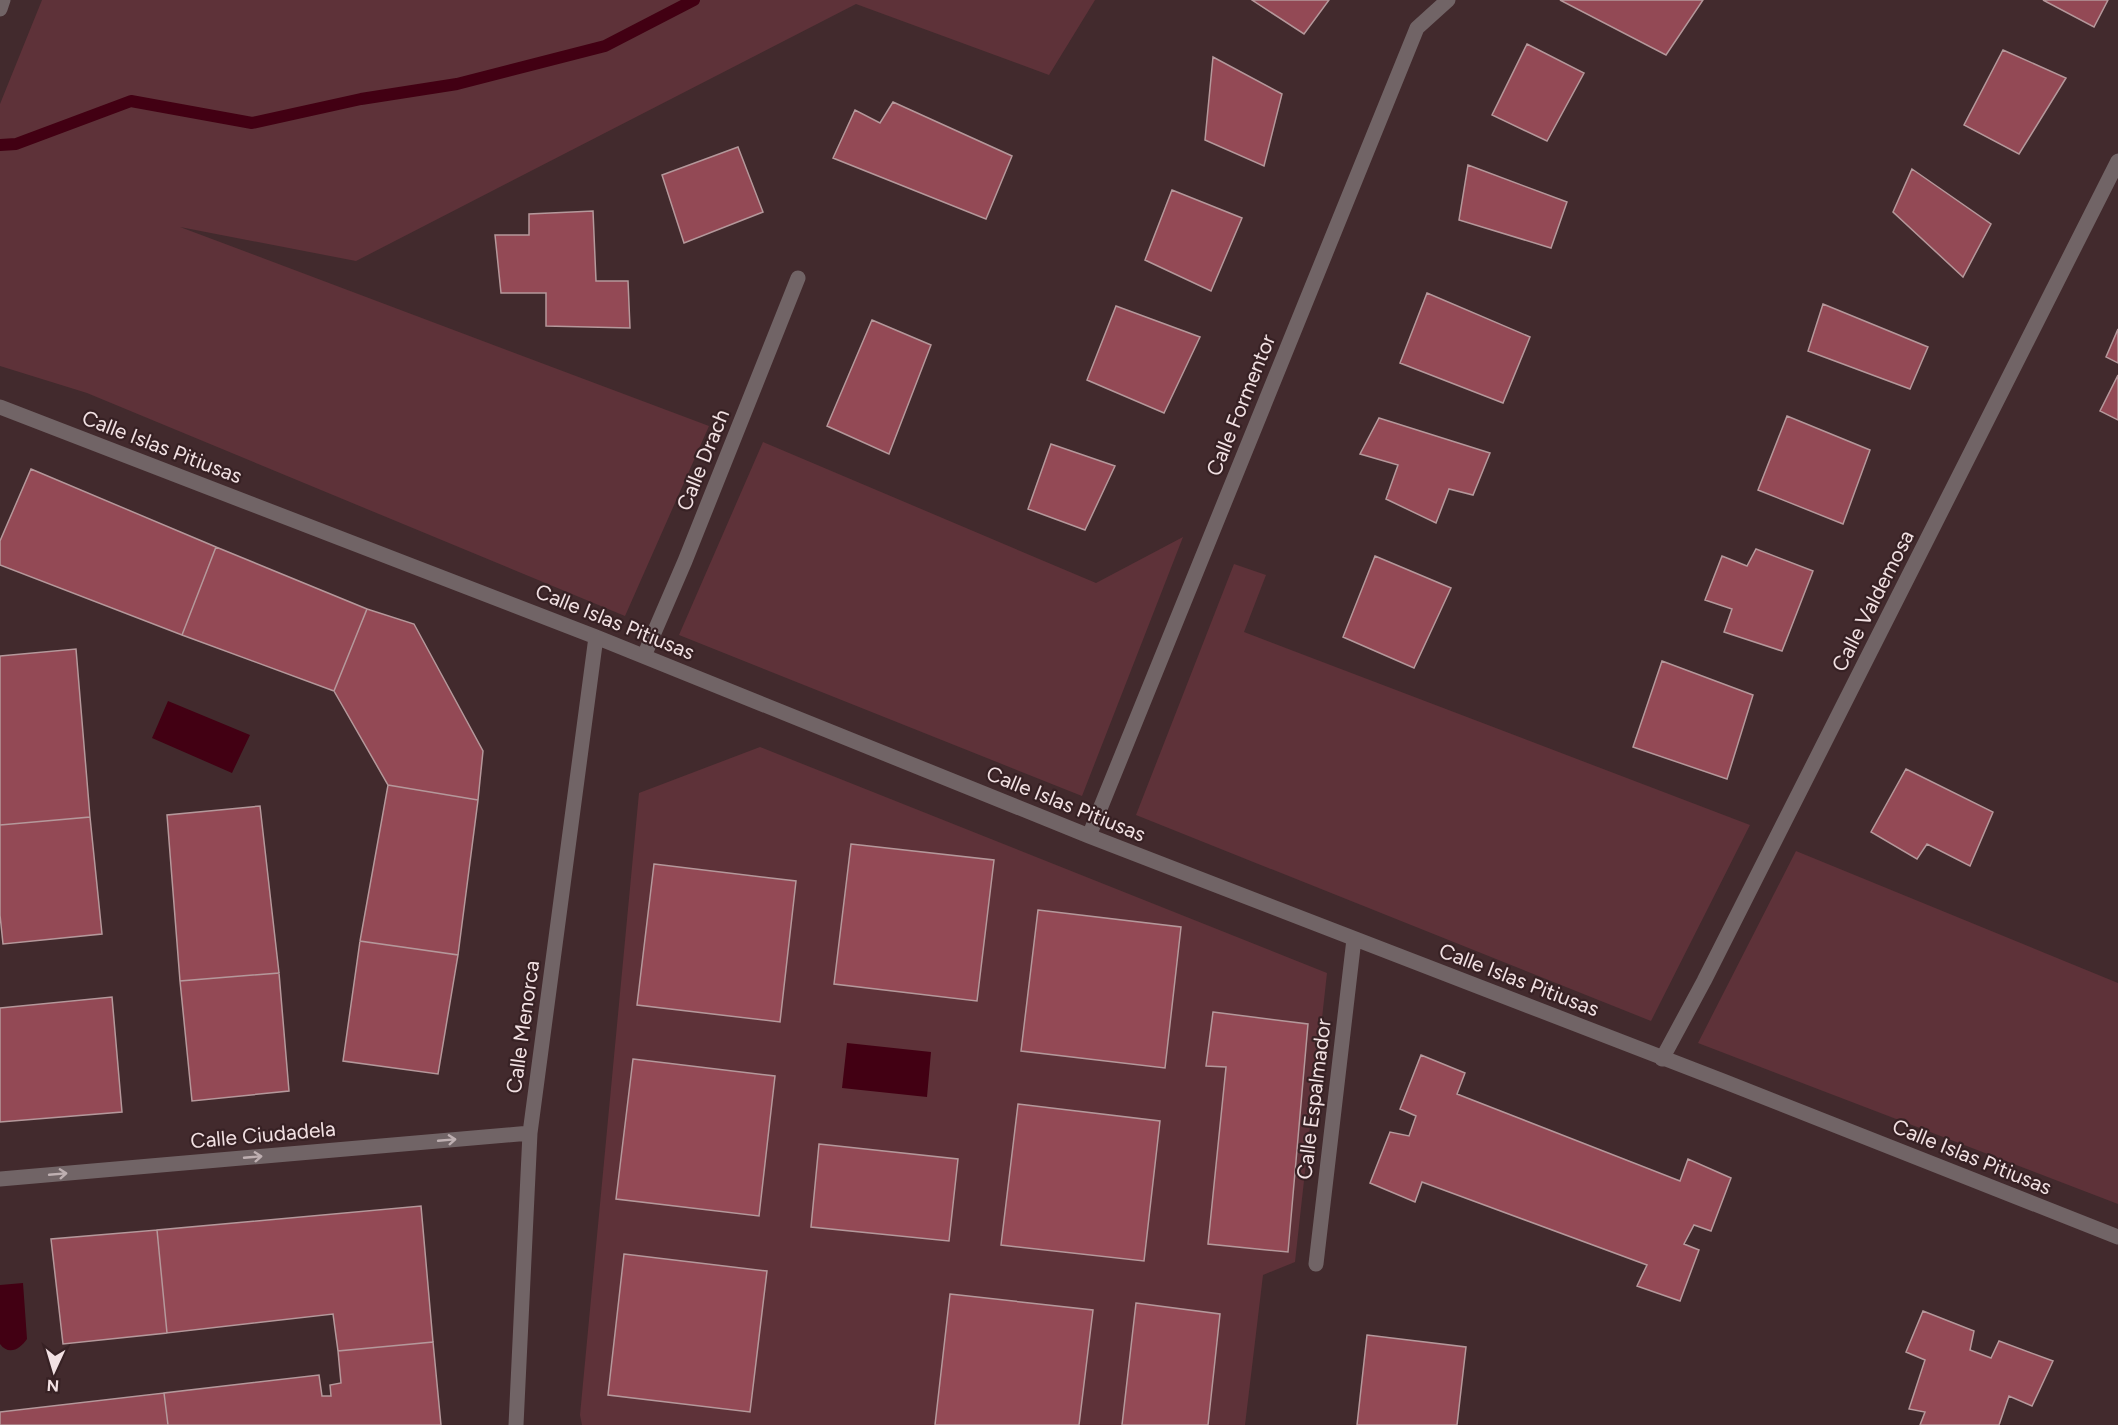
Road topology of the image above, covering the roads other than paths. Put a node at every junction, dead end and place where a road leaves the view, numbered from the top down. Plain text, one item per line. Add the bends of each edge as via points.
1 (3, 0) edge
2 (1448, 0) edge
3 (0, 9) edge
4 (2118, 161) edge
5 (798, 278) dead end
6 (0, 406) edge
7 (596, 637) junction
8 (644, 656) junction
9 (1089, 836) junction
10 (1354, 939) junction
11 (1662, 1059) junction
12 (530, 1132) junction
13 (0, 1179) edge
14 (2118, 1238) edge
15 (1316, 1264) dead end
16 (516, 1425) edge

1 - 3 street
2 - 9 street, Calle Formentor via 1417,28
4 - 11 street, Calle Valdemosa
5 - 8 street, Calle Drach
6 - 7 street, Calle Islas Pitiusas
7 - 8 street, Calle Islas Pitiusas
7 - 12 street, Calle Menorca
8 - 9 street, Calle Islas Pitiusas
9 - 10 street, Calle Islas Pitiusas
10 - 11 street, Calle Islas Pitiusas
10 - 15 street, Calle Espalmador
11 - 14 street, Calle Islas Pitiusas
13 -> 12 street, Calle Ciudadela
12 - 16 street, Calle Menorca

